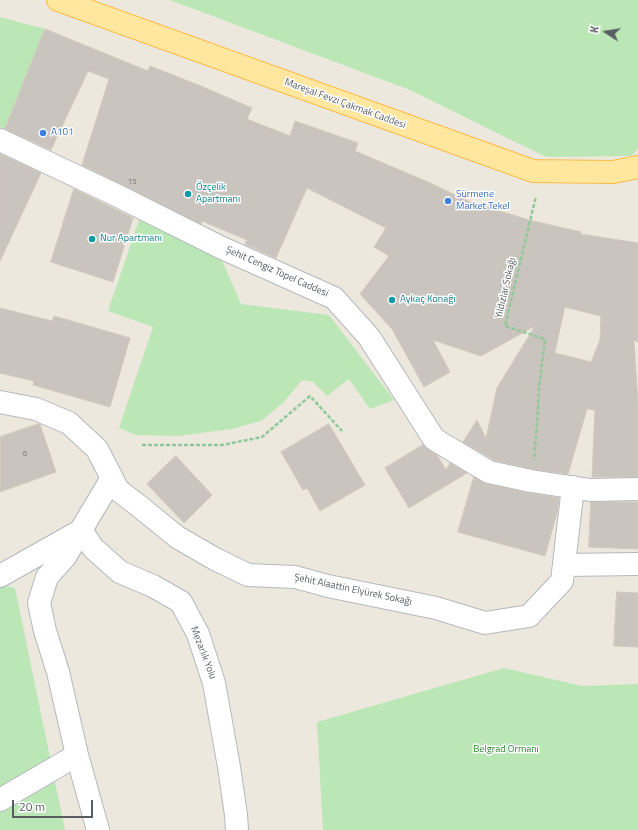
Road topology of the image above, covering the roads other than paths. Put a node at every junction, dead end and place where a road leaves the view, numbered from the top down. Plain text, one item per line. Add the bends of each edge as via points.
1 (58, 0) edge
2 (0, 140) edge
3 (638, 167) edge
4 (0, 402) edge
5 (112, 478) junction
6 (573, 487) junction
7 (638, 489) edge
8 (81, 530) junction
9 (638, 564) edge
10 (564, 565) junction
11 (0, 576) edge
12 (78, 755) junction
13 (0, 800) edge
14 (98, 830) edge
15 (237, 830) edge

1 - 3 main road, Mareşal Fevzi Çakmak Caddesi via 533,171 613,172
2 - 6 street, Şehit Cengiz Topel Caddesi via 220,247 334,298 370,337 434,439 489,472 531,482
4 - 5 street, Şehit Alaattin Elyürek Sokağı via 36,409 68,423 97,449
5 - 8 street
5 - 10 street, Şehit Alaattin Elyürek Sokağı via 118,490 177,537 248,576 295,577 436,608 485,623 529,616 562,581
6 - 7 street, Şehit Cengiz Topel Caddesi via 590,490
6 - 10 street, Şehit Alaattin Elyürek Sokağı
8 - 11 street
8 - 12 street via 65,557 47,577 40,603 44,631 58,672
8 - 15 street, Mezarlık Yolu via 93,548 120,572 154,586 180,602 198,634 214,683
9 - 10 street
12 - 13 street
12 - 14 street

